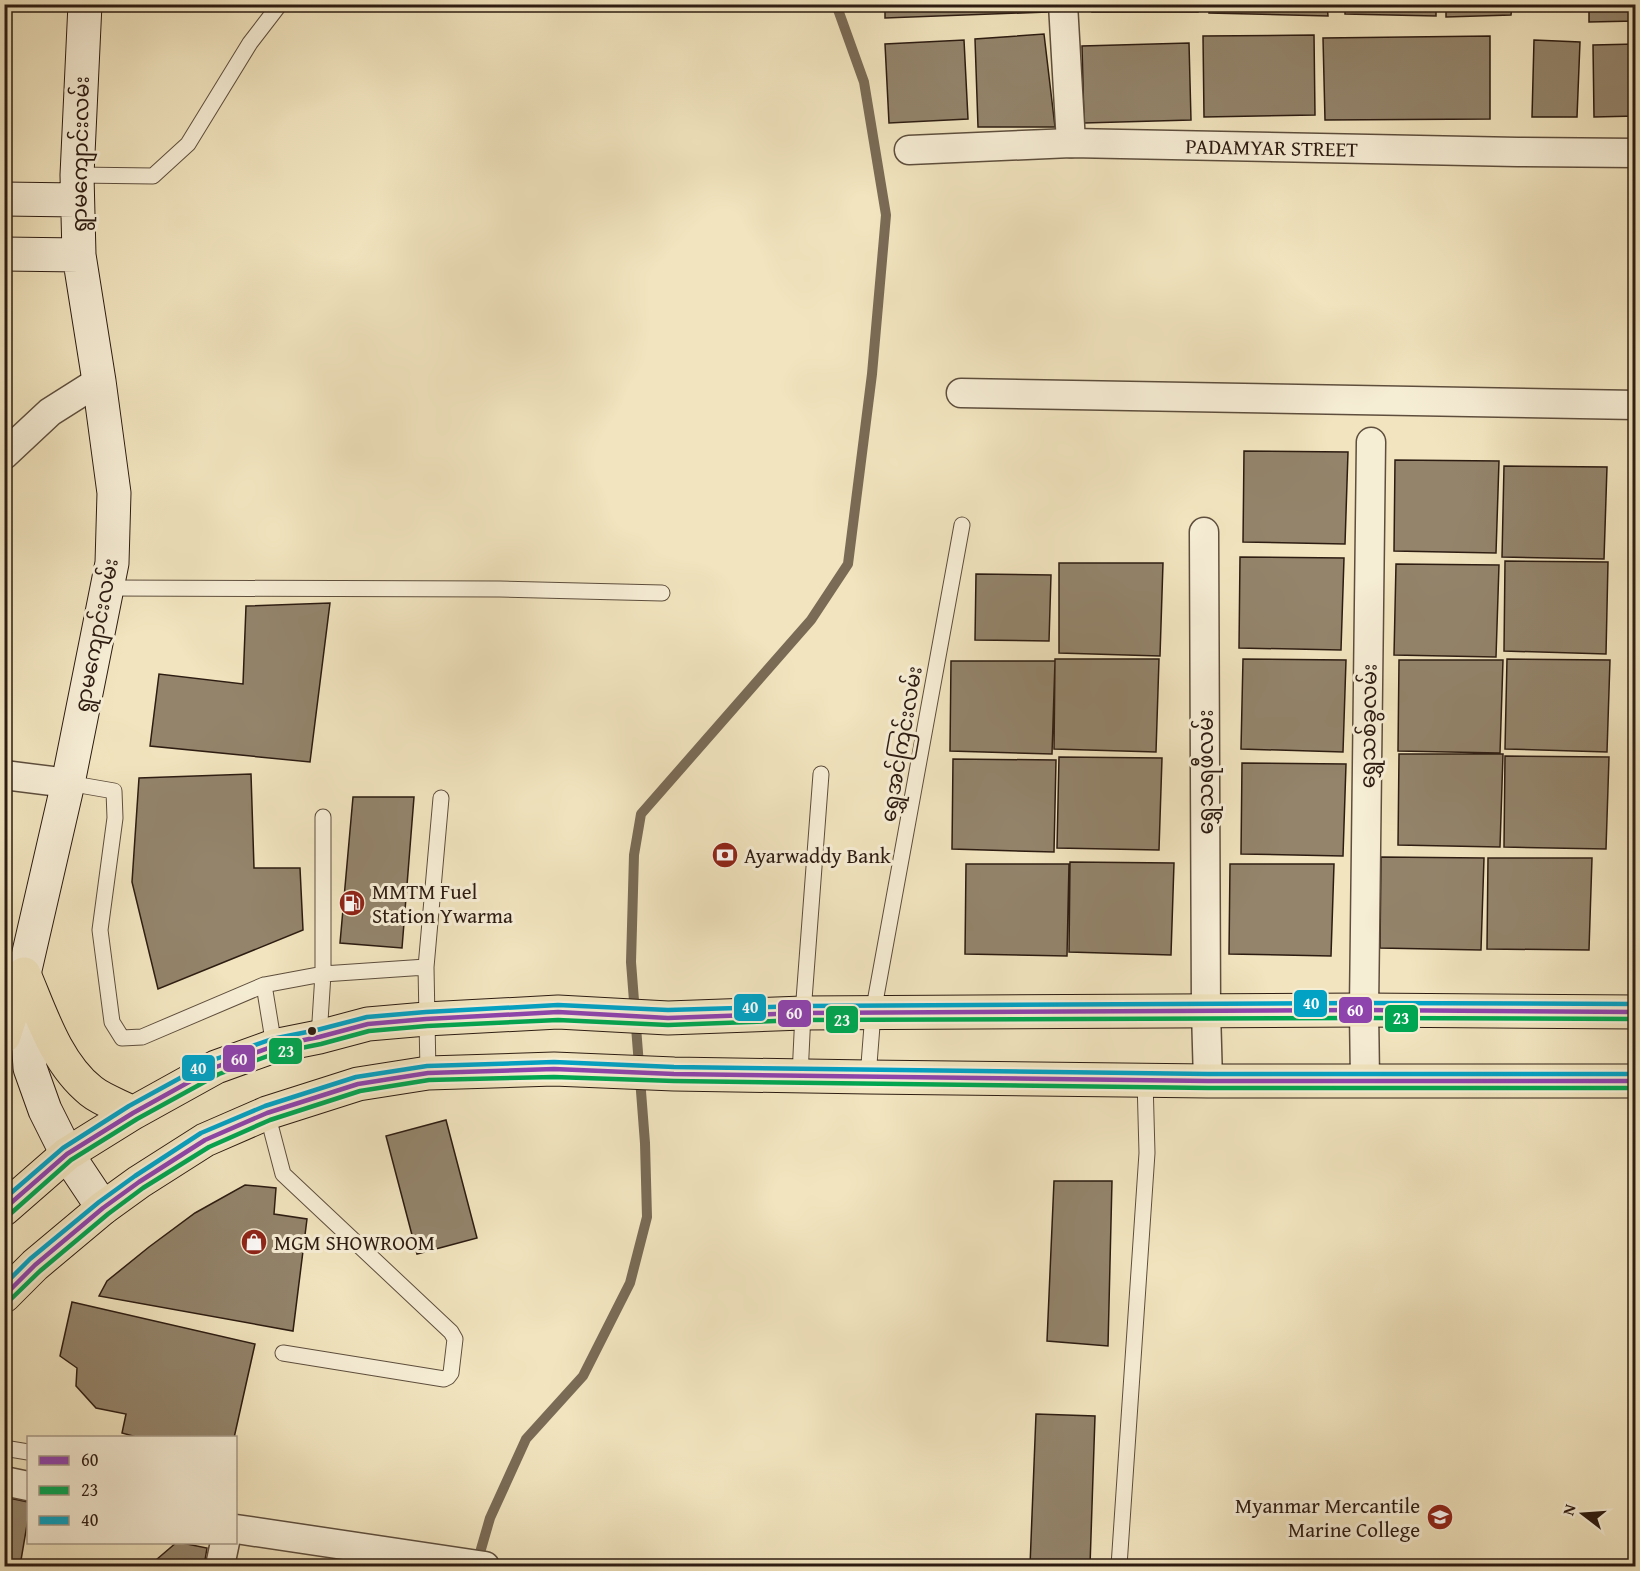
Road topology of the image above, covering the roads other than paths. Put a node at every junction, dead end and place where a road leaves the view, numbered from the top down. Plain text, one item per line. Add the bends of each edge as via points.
1 (85, 4) edge
2 (280, 4) edge
3 (1063, 4) edge
4 (1071, 143) junction
5 (909, 150) dead end
6 (1635, 153) edge
7 (77, 187) junction
8 (4, 199) edge
9 (4, 254) edge
10 (79, 255) junction
11 (99, 381) junction
12 (961, 393) dead end
13 (1635, 405) edge
14 (1371, 442) dead end
15 (4, 455) edge
16 (962, 525) dead end
17 (1204, 532) dead end
18 (107, 588) junction
19 (662, 593) dead end
20 (820, 774) dead end
21 (4, 775) edge
22 (68, 783) junction
23 (441, 798) dead end
24 (323, 817) dead end
25 (426, 967) junction
26 (24, 974) junction
27 (323, 974) junction
28 (264, 985) junction
29 (1206, 1011) junction
30 (1364, 1011) junction
31 (873, 1012) junction
32 (1635, 1012) edge
33 (803, 1013) junction
34 (426, 1019) junction
35 (4, 1036) edge
36 (319, 1037) junction
37 (274, 1046) junction
38 (428, 1073) junction
39 (800, 1076) junction
40 (867, 1077) junction
41 (1145, 1080) junction
42 (1365, 1080) junction
43 (1208, 1081) junction
44 (1635, 1081) edge
45 (133, 1113) junction
46 (267, 1113) junction
47 (67, 1154) junction
48 (103, 1208) junction
49 (4, 1209) edge
50 (4, 1296) edge
51 (283, 1353) dead end
52 (4, 1448) edge
53 (27, 1452) edge
54 (4, 1481) edge
55 (27, 1486) edge
56 (237, 1529) edge
57 (225, 1544) edge
58 (220, 1566) edge
59 (485, 1566) edge
60 (1119, 1566) edge

1 - 7 main road, ရွာမကျောင်းလမ်း
2 - 7 lane via 250,43 188,144 153,176
3 - 4 street
4 - 5 street, PADAMYAR STREET
4 - 6 street, PADAMYAR STREET
7 - 8 main road
7 - 10 main road, ရွာမကျောင်းလမ်း
9 - 10 main road
10 - 11 main road, ရွာမကျောင်းလမ်း
11 - 15 street via 50,412
11 - 18 main road, ရွာမကျောင်းလမ်း via 114,493 112,563
12 - 13 street
14 - 30 street, ရွှေသစ်ခွလမ်း
16 - 31 lane, ရွှေအင်ကြင်းလမ်း
17 - 29 street, ရွှေသရဖီလမ်း
18 - 19 lane
18 - 22 main road, ရွာမကျောင်းလမ်း
20 - 33 lane
21 - 22 street
22 - 26 main road, ရွာမကျောင်းလမ်း
22 - 28 lane via 114,791 115,818 100,930 112,1022 122,1038 142,1037
23 - 25 lane
24 - 27 lane
25 - 27 lane
25 - 34 lane
26 - 35 main road
26 - 45 main road via 67,1065 92,1092
26 - 47 main road, ရွာမကျောင်းလမ်း via 30,1068
27 - 28 lane
27 - 36 lane
28 - 37 lane
29 - 30 main road
29 - 31 main road
29 - 43 street, ရွှေသရဖီလမ်း
30 - 32 main road
30 - 42 street, ရွှေသစ်ခွလမ်း
31 - 33 main road
31 - 40 lane, ရွှေအင်ကြင်းလမ်း
33 - 34 main road via 668,1017 558,1012
33 - 39 lane
34 - 36 main road via 368,1024
34 - 38 lane
36 - 37 main road
37 - 45 main road via 216,1067
38 - 39 main road via 554,1069
38 - 46 main road via 358,1084
39 - 40 main road
40 - 41 main road
41 - 43 main road
41 - 60 lane via 1147,1154
42 - 43 main road
42 - 44 main road
45 - 47 main road
46 - 48 main road via 205,1140
46 - 51 lane via 283,1174 455,1339 451,1373 444,1379
47 - 48 main road, ရွာမကျောင်းလမ်း
47 - 49 main road
48 - 50 main road
52 - 53 lane
54 - 55 street
56 - 59 street
57 - 58 street

